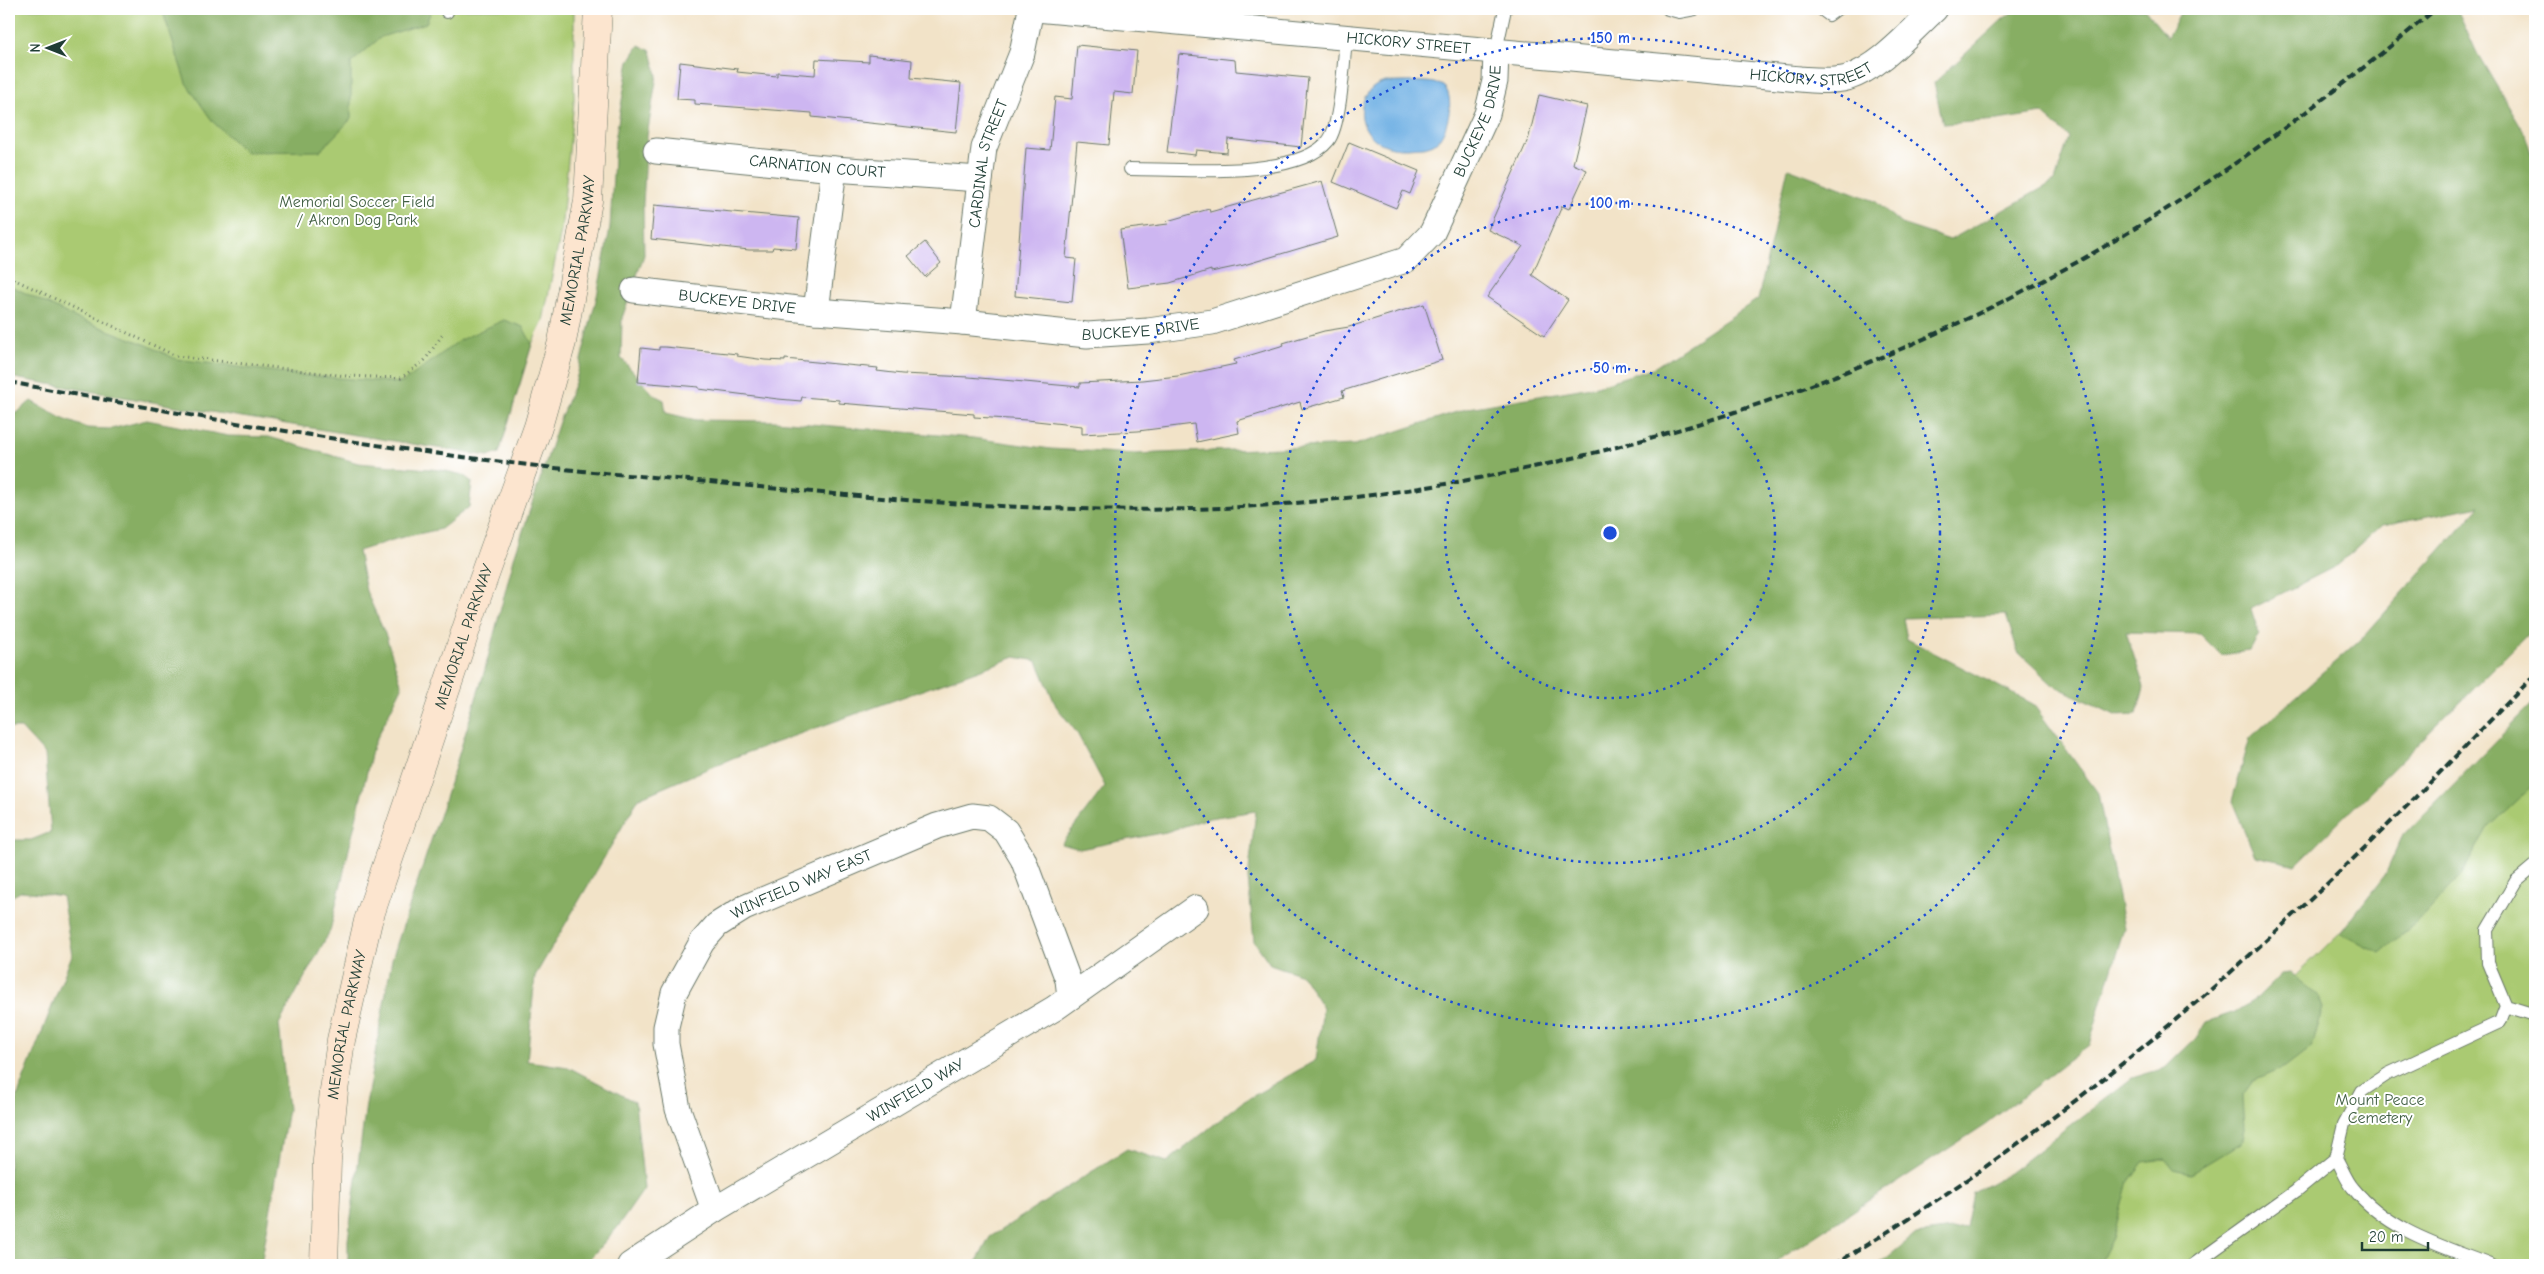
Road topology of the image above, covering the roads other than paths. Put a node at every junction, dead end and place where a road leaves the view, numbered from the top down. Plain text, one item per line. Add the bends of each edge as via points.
1 (598, 9) edge
2 (1031, 9) edge
3 (1036, 9) edge
4 (1504, 9) edge
5 (1668, 9) edge
6 (1695, 9) edge
7 (1821, 9) edge
8 (1837, 9) edge
9 (1924, 13) edge
10 (1237, 18) edge
11 (1346, 37) junction
12 (1496, 51) junction
13 (656, 151) dead end
14 (834, 169) junction
15 (1130, 169) dead end
16 (980, 179) junction
17 (634, 290) dead end
18 (816, 311) junction
19 (963, 322) junction
20 (2535, 865) edge
21 (1196, 908) dead end
22 (1070, 997) junction
23 (2506, 1006) junction
24 (2535, 1015) edge
25 (2336, 1158) junction
26 (714, 1210) junction
27 (324, 1265) edge
28 (630, 1265) edge
29 (2193, 1265) edge
30 (2491, 1265) edge

1 - 27 main road, MEMORIAL PARKWAY via 588,201 562,342 538,427 368,921 334,1092 327,1160
2 - 16 street, CARDINAL STREET via 1022,53 984,148
3 - 10 street, HICKORY STREET
4 - 12 lane
5 - 6 lane via 1684,12
7 - 8 lane via 1830,16
9 - 12 street, HICKORY STREET via 1880,60 1846,78 1828,80
10 - 11 street, HICKORY STREET
11 - 12 street, HICKORY STREET
11 - 15 lane via 1338,114 1329,141 1305,158 1265,169
12 - 19 street, BUCKEYE DRIVE via 1495,81 1487,114 1432,233 1406,260 1201,325 1088,336
13 - 14 street, CARNATION COURT
14 - 16 street, CARNATION COURT
14 - 18 street
16 - 19 street, CARDINAL STREET
17 - 18 street, BUCKEYE DRIVE
18 - 19 street, BUCKEYE DRIVE
20 - 23 lane via 2516,881 2486,930 2488,963
21 - 22 street, WINFIELD WAY
22 - 26 street, WINFIELD WAY
22 - 26 street, WINFIELD WAY EAST via 1068,980 1023,859 1006,831 989,818 972,816 937,826 744,908 717,925 702,942 674,992 666,1027 678,1109
23 - 24 lane
23 - 25 lane via 2500,1022 2388,1074 2362,1091 2344,1124
25 - 29 lane via 2296,1192
25 - 30 lane via 2352,1187 2374,1210 2413,1235
26 - 28 street, WINFIELD WAY

